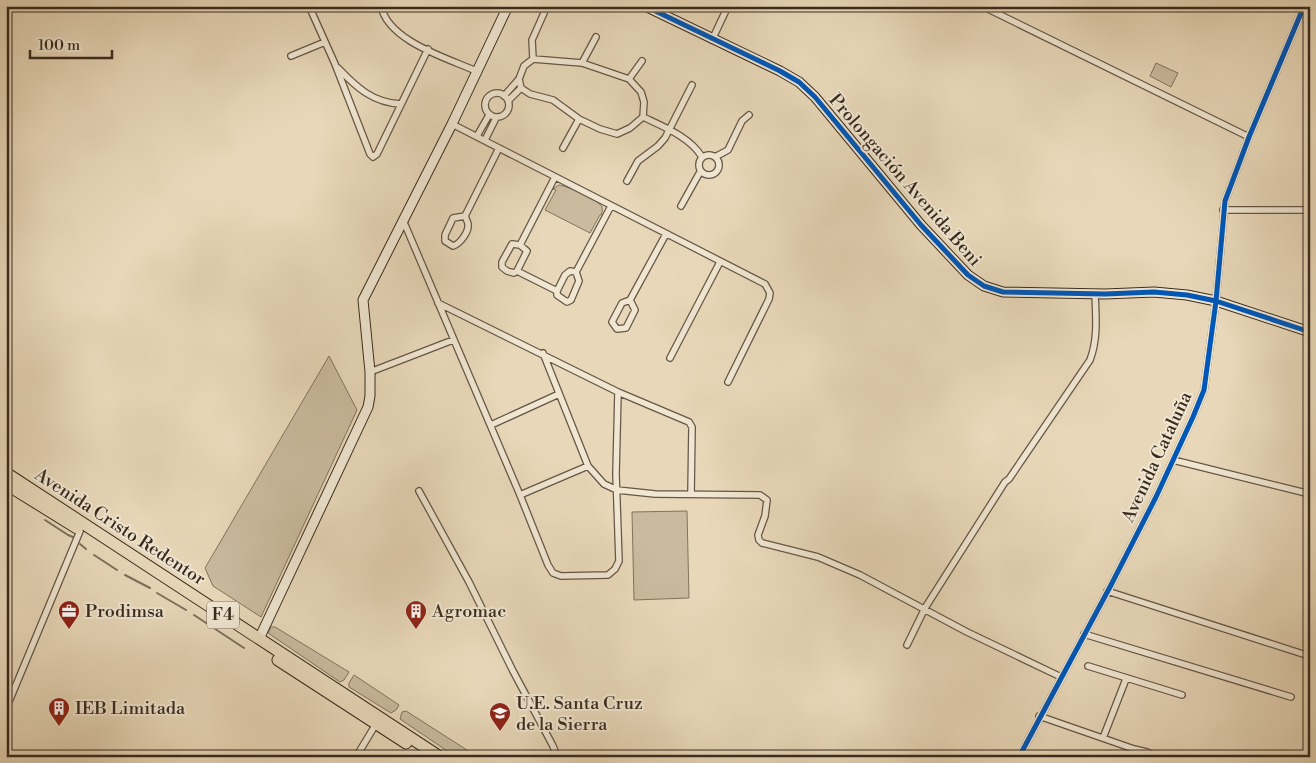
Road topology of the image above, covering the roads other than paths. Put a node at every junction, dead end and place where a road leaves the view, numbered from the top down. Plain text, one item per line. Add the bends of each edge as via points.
1 (309, 6) edge
2 (314, 6) edge
3 (381, 6) edge
4 (508, 6) edge
5 (645, 6) edge
6 (728, 6) edge
7 (982, 6) edge
8 (1304, 6) edge
9 (544, 13) dead end
10 (315, 20) junction
11 (596, 37) dead end
12 (712, 40) junction
13 (325, 42) junction
14 (428, 49) junction
15 (291, 56) dead end
16 (533, 59) junction
17 (642, 61) dead end
18 (582, 63) junction
19 (335, 64) junction
20 (476, 71) junction
21 (519, 79) junction
22 (629, 79) junction
23 (692, 85) dead end
24 (521, 88) junction
25 (504, 96) junction
26 (508, 101) junction
27 (401, 104) junction
28 (489, 114) junction
29 (749, 115) dead end
30 (643, 117) junction
31 (496, 118) junction
32 (579, 120) junction
33 (452, 124) junction
34 (669, 130) junction
35 (477, 136) junction
36 (1250, 137) junction
37 (485, 140) junction
38 (499, 148) junction
39 (563, 148) dead end
40 (702, 157) junction
41 (715, 157) junction
42 (700, 172) junction
43 (555, 177) junction
44 (627, 181) dead end
45 (611, 206) junction
46 (681, 206) dead end
47 (1223, 210) junction
48 (1309, 210) edge
49 (464, 216) junction
50 (402, 220) junction
51 (666, 234) junction
52 (520, 245) junction
53 (720, 262) junction
54 (517, 271) junction
55 (576, 272) junction
56 (557, 291) junction
57 (1095, 294) junction
58 (630, 300) junction
59 (1216, 301) junction
60 (438, 303) junction
61 (1310, 332) edge
62 (453, 340) junction
63 (543, 353) junction
64 (670, 358) dead end
65 (370, 372) junction
66 (728, 382) dead end
67 (618, 392) junction
68 (558, 394) junction
69 (491, 425) junction
70 (1173, 460) junction
71 (588, 466) junction
72 (7, 477) edge
73 (617, 490) junction
74 (419, 491) dead end
75 (691, 494) junction
76 (1310, 494) edge
77 (520, 495) junction
78 (80, 531) junction
79 (1107, 591) junction
80 (925, 608) junction
81 (1084, 634) junction
82 (259, 639) junction
83 (907, 645) dead end
84 (1303, 654) dead end
85 (1088, 666) dead end
86 (1060, 677) junction
87 (1126, 679) junction
88 (1182, 695) dead end
89 (1291, 697) dead end
90 (6, 709) edge
91 (1039, 716) junction
92 (376, 724) junction
93 (1103, 738) junction
94 (356, 757) edge
95 (427, 757) edge
96 (440, 757) edge
97 (556, 757) edge
98 (1019, 757) edge
99 (1157, 757) edge

1 - 10 street
2 - 10 street
3 - 14 street via 395,31
4 - 20 street
5 - 12 street, Prolongación Avenida Beni
6 - 12 street
7 - 36 street
8 - 36 street, Avenida Cataluña
9 - 16 street via 532,40
10 - 13 street
11 - 18 street
12 - 57 street, Prolongación Avenida Beni via 799,82 921,225 968,275 984,286 1003,292
13 - 15 street
13 - 19 street
14 - 20 street
14 - 27 street
16 - 18 street
16 - 21 street via 524,66
17 - 22 street
18 - 22 street
19 - 27 street via 365,93 382,101
19 - 27 street via 371,156 377,154
20 - 33 street
21 - 24 street
21 - 25 street
22 - 30 street via 641,92
23 - 34 street
24 - 26 street
24 - 32 street via 553,100
25 - 26 street
25 - 28 street via 496,93 489,96 485,102
26 - 31 street via 504,116
28 - 31 street
28 - 35 street
29 - 41 street via 742,121 728,150
30 - 32 street via 617,134
30 - 34 street
31 - 37 street
32 - 39 street
33 - 35 street
33 - 50 street
34 - 40 street via 686,140
34 - 44 street via 658,146 638,161
35 - 37 street
36 - 47 street, Avenida Cataluña
37 - 38 street
38 - 43 street
38 - 49 street
40 - 41 street
40 - 42 street
41 - 42 street via 719,166 716,173 706,176
42 - 46 street
43 - 45 street
43 - 52 street
45 - 51 street
45 - 55 street
47 - 48 street
47 - 59 street, Avenida Cataluña
49 - 49 street via 453,218 445,235 445,241 453,246 460,242 468,228
50 - 60 street
50 - 65 street via 363,300
51 - 53 street
51 - 58 street
52 - 54 street via 527,251
52 - 54 street via 512,244 502,262 507,271
53 - 64 street
53 - 66 street via 765,284 770,293
54 - 56 street
55 - 56 street via 565,275
55 - 56 street via 579,281 571,300 562,300
57 - 59 street, Prolongación Avenida Beni via 1161,293
57 - 80 street via 1096,336 1090,360 1004,482
58 - 58 street via 622,302 612,322 617,329 626,328 635,310
59 - 61 street, Prolongación Avenida Beni
59 - 70 street, Avenida Cataluña via 1204,390
60 - 62 street
60 - 63 street
62 - 65 street
62 - 69 street
63 - 67 street
63 - 68 street
65 - 82 street via 368,407
67 - 73 street
67 - 75 street via 689,422 692,427
68 - 69 street
68 - 71 street
69 - 77 street
70 - 76 street
70 - 79 street, Avenida Cataluña
71 - 73 street via 604,484
71 - 77 street
72 - 78 highway, Avenida Cristo Redentor / F4
72 - 82 highway, Avenida Cristo Redentor / F4
73 - 75 street
73 - 77 street via 619,561 608,575 560,576 553,573
74 - 97 street via 469,582
75 - 80 street via 760,495 767,500 758,535 762,543 818,557 860,574
78 - 90 street
78 - 92 highway, Avenida Cristo Redentor / F4
79 - 81 street, Avenida Cataluña
79 - 84 street
80 - 83 street
80 - 86 street
81 - 86 street, Avenida Cataluña
81 - 89 street
82 - 96 highway, Avenida Cristo Redentor / F4
85 - 87 street
86 - 91 street, Avenida Cataluña
87 - 88 street
87 - 93 street
91 - 93 street
91 - 98 street, Avenida Cataluña
92 - 94 street
92 - 95 highway, Avenida Cristo Redentor / F4
93 - 99 street

